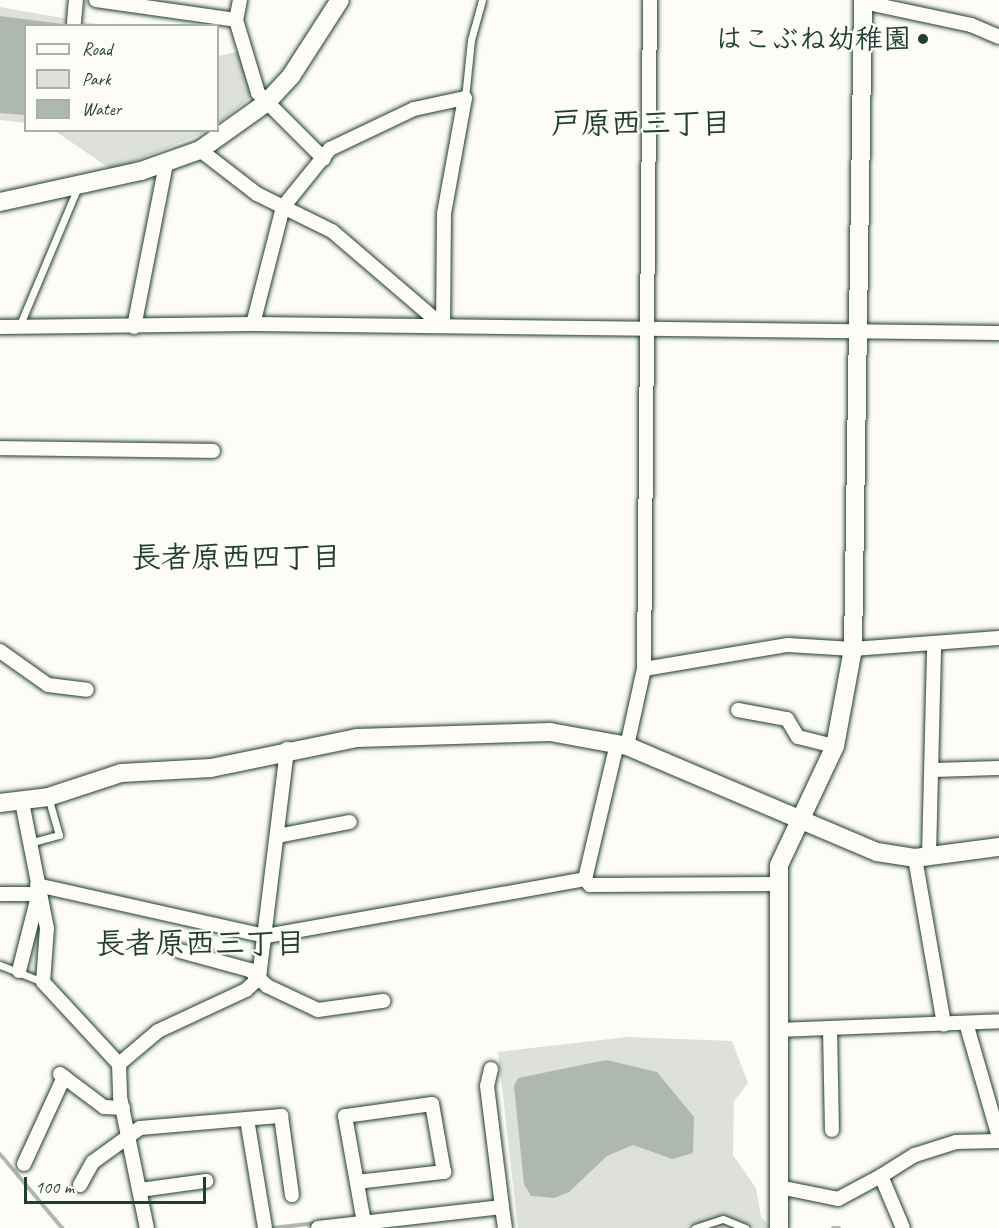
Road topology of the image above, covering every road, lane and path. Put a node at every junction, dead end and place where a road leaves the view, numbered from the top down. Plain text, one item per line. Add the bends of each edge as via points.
1 (76, 0) edge
2 (96, 0) edge
3 (240, 0) edge
4 (340, 0) edge
5 (483, 0) edge
6 (650, 0) edge
7 (863, 1) edge
8 (236, 21) junction
9 (74, 22) dead end
10 (999, 37) edge
11 (465, 98) junction
12 (266, 103) junction
13 (200, 150) junction
14 (324, 159) junction
15 (166, 164) junction
16 (78, 186) junction
17 (0, 202) edge
18 (283, 207) junction
19 (253, 324) junction
20 (443, 326) junction
21 (0, 327) edge
22 (19, 327) junction
23 (134, 327) junction
24 (649, 328) junction
25 (859, 333) junction
26 (999, 333) edge
27 (0, 448) edge
28 (213, 451) dead end
29 (999, 638) edge
30 (934, 644) junction
31 (853, 649) junction
32 (0, 651) edge
33 (644, 669) junction
34 (87, 690) dead end
35 (738, 710) dead end
36 (622, 745) junction
37 (835, 746) junction
38 (287, 749) junction
39 (999, 768) edge
40 (933, 770) junction
41 (48, 797) junction
42 (22, 802) junction
43 (0, 803) edge
44 (800, 819) junction
45 (350, 822) dead end
46 (277, 836) junction
47 (29, 843) junction
48 (999, 847) edge
49 (922, 857) junction
50 (585, 879) junction
51 (779, 884) junction
52 (38, 889) junction
53 (0, 894) edge
54 (266, 936) junction
55 (180, 951) dead end
56 (0, 965) edge
57 (19, 971) junction
58 (259, 978) junction
59 (43, 982) junction
60 (382, 1001) dead end
61 (999, 1021) edge
62 (966, 1023) junction
63 (944, 1024) junction
64 (830, 1028) junction
65 (779, 1030) junction
66 (119, 1064) junction
67 (490, 1069) dead end
68 (123, 1108) junction
69 (247, 1119) junction
70 (832, 1130) dead end
71 (130, 1133) junction
72 (999, 1139) edge
73 (24, 1164) dead end
74 (881, 1176) junction
75 (206, 1181) dead end
76 (357, 1182) junction
77 (80, 1185) dead end
78 (779, 1187) junction
79 (140, 1190) junction
80 (292, 1195) dead end
81 (502, 1207) junction
82 (422, 1222) edge
83 (364, 1223) junction
84 (147, 1228) edge
85 (265, 1228) edge
86 (318, 1228) edge
87 (505, 1228) edge
88 (695, 1228) edge
89 (745, 1228) edge
90 (778, 1228) edge
91 (903, 1228) edge

1 - 9 street
2 - 8 street
3 - 8 street
4 - 12 street via 291,76
5 - 11 lane via 471,40
6 - 24 street
7 - 10 street via 971,25
7 - 25 street
8 - 12 street
11 - 14 street via 414,110 330,149
11 - 20 street via 444,214
12 - 13 street
12 - 14 street
13 - 15 street
13 - 18 street via 233,179
14 - 18 street
15 - 16 street
15 - 23 street
16 - 17 street
16 - 22 lane
18 - 19 street
18 - 20 street via 332,231
19 - 20 street
19 - 23 street
20 - 24 street
21 - 22 street
22 - 23 street
24 - 25 street
24 - 33 street
25 - 26 street
25 - 31 street
27 - 28 street
29 - 30 street
30 - 31 street
30 - 40 street
31 - 33 street via 788,645
31 - 37 street
32 - 34 street via 48,685
33 - 36 street
35 - 37 street via 787,719 798,737
36 - 38 street via 550,732 509,732 357,738
36 - 44 street
36 - 50 street
37 - 44 street
38 - 41 street via 211,768 122,773
38 - 46 street
39 - 40 street
40 - 49 street
41 - 42 street
41 - 47 lane via 59,834
42 - 43 street
42 - 47 street
44 - 49 street via 848,843
44 - 51 street via 781,857
45 - 46 street
46 - 54 street
47 - 52 street
48 - 49 street
49 - 63 street
50 - 51 street via 590,885
50 - 54 street
51 - 65 street
52 - 53 street
52 - 54 street
52 - 57 street
52 - 59 street via 47,928
54 - 58 street
55 - 58 street via 250,970
56 - 57 lane
57 - 59 lane
58 - 60 street via 318,1011
58 - 66 street via 246,990 158,1030
59 - 66 street
61 - 62 street
62 - 63 street
62 - 72 street
63 - 64 street
64 - 65 street
64 - 70 street
65 - 78 street
66 - 68 street
67 - 81 street via 487,1086
68 - 71 street
68 - 73 street via 104,1107 62,1075
69 - 71 street
69 - 80 street via 281,1116
69 - 85 street
71 - 77 street via 93,1162
71 - 79 street
72 - 74 street via 956,1142 915,1155
74 - 78 street via 838,1199
74 - 91 street
75 - 79 street
76 - 76 street via 345,1116 432,1104 444,1172
76 - 83 street
78 - 90 street
79 - 84 street
81 - 82 street
81 - 87 street
82 - 83 street
83 - 86 street
88 - 89 lane via 723,1219

